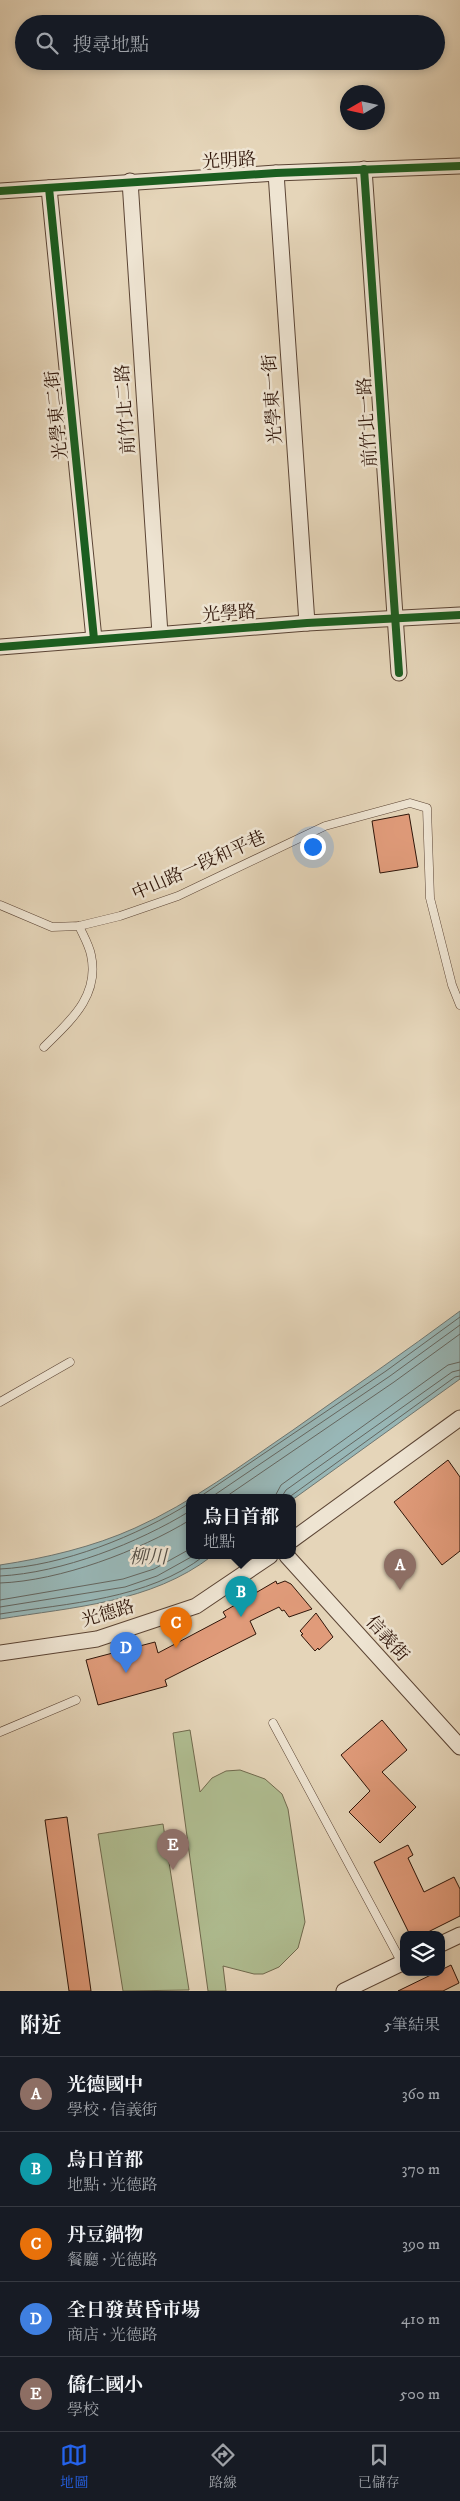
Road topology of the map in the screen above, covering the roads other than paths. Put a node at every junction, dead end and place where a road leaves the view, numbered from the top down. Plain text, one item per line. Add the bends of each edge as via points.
1 (460, 166) edge
2 (364, 169) junction
3 (276, 173) junction
4 (130, 181) junction
5 (49, 188) junction
6 (0, 191) edge
7 (460, 615) edge
8 (397, 620) junction
9 (307, 623) junction
10 (160, 634) junction
11 (94, 640) junction
12 (0, 647) edge
13 (399, 672) dead end
14 (0, 905) edge
15 (79, 926) junction
16 (460, 1005) edge
17 (44, 1047) dead end
18 (70, 1362) dead end
19 (0, 1402) edge
20 (460, 1418) edge
21 (296, 1537) edge
22 (266, 1559) edge
23 (290, 1559) edge
24 (0, 1653) edge
25 (76, 1700) dead end
26 (274, 1723) dead end
27 (0, 1732) edge
28 (460, 1747) edge
29 (400, 1956) edge
30 (400, 1963) edge
31 (344, 1991) edge

1 - 2 street, 光明路
2 - 3 street, 光明路
2 - 8 street, 前竹北一路
3 - 4 street, 光明路
3 - 9 street, 光學東一街
4 - 5 street, 光明路
4 - 10 street, 前竹北二路
5 - 6 street, 光明路
5 - 11 street, 光學東二街
7 - 8 street, 光學路
8 - 9 street, 光學路
8 - 13 street, 前竹北一路
9 - 10 street, 光學路
10 - 11 street, 光學路
11 - 12 street, 光學路
14 - 15 lane, 中山路一段和平巷 via 52,927
15 - 16 lane, 中山路一段和平巷 via 178,896 325,826 410,804 427,808 430,898
15 - 17 lane via 91,955 92,981 80,1011
18 - 19 lane
20 - 21 street
22 - 24 street, 光德路 via 196,1606 97,1639
23 - 28 street, 信義街
25 - 27 lane
26 - 29 lane
30 - 31 street

